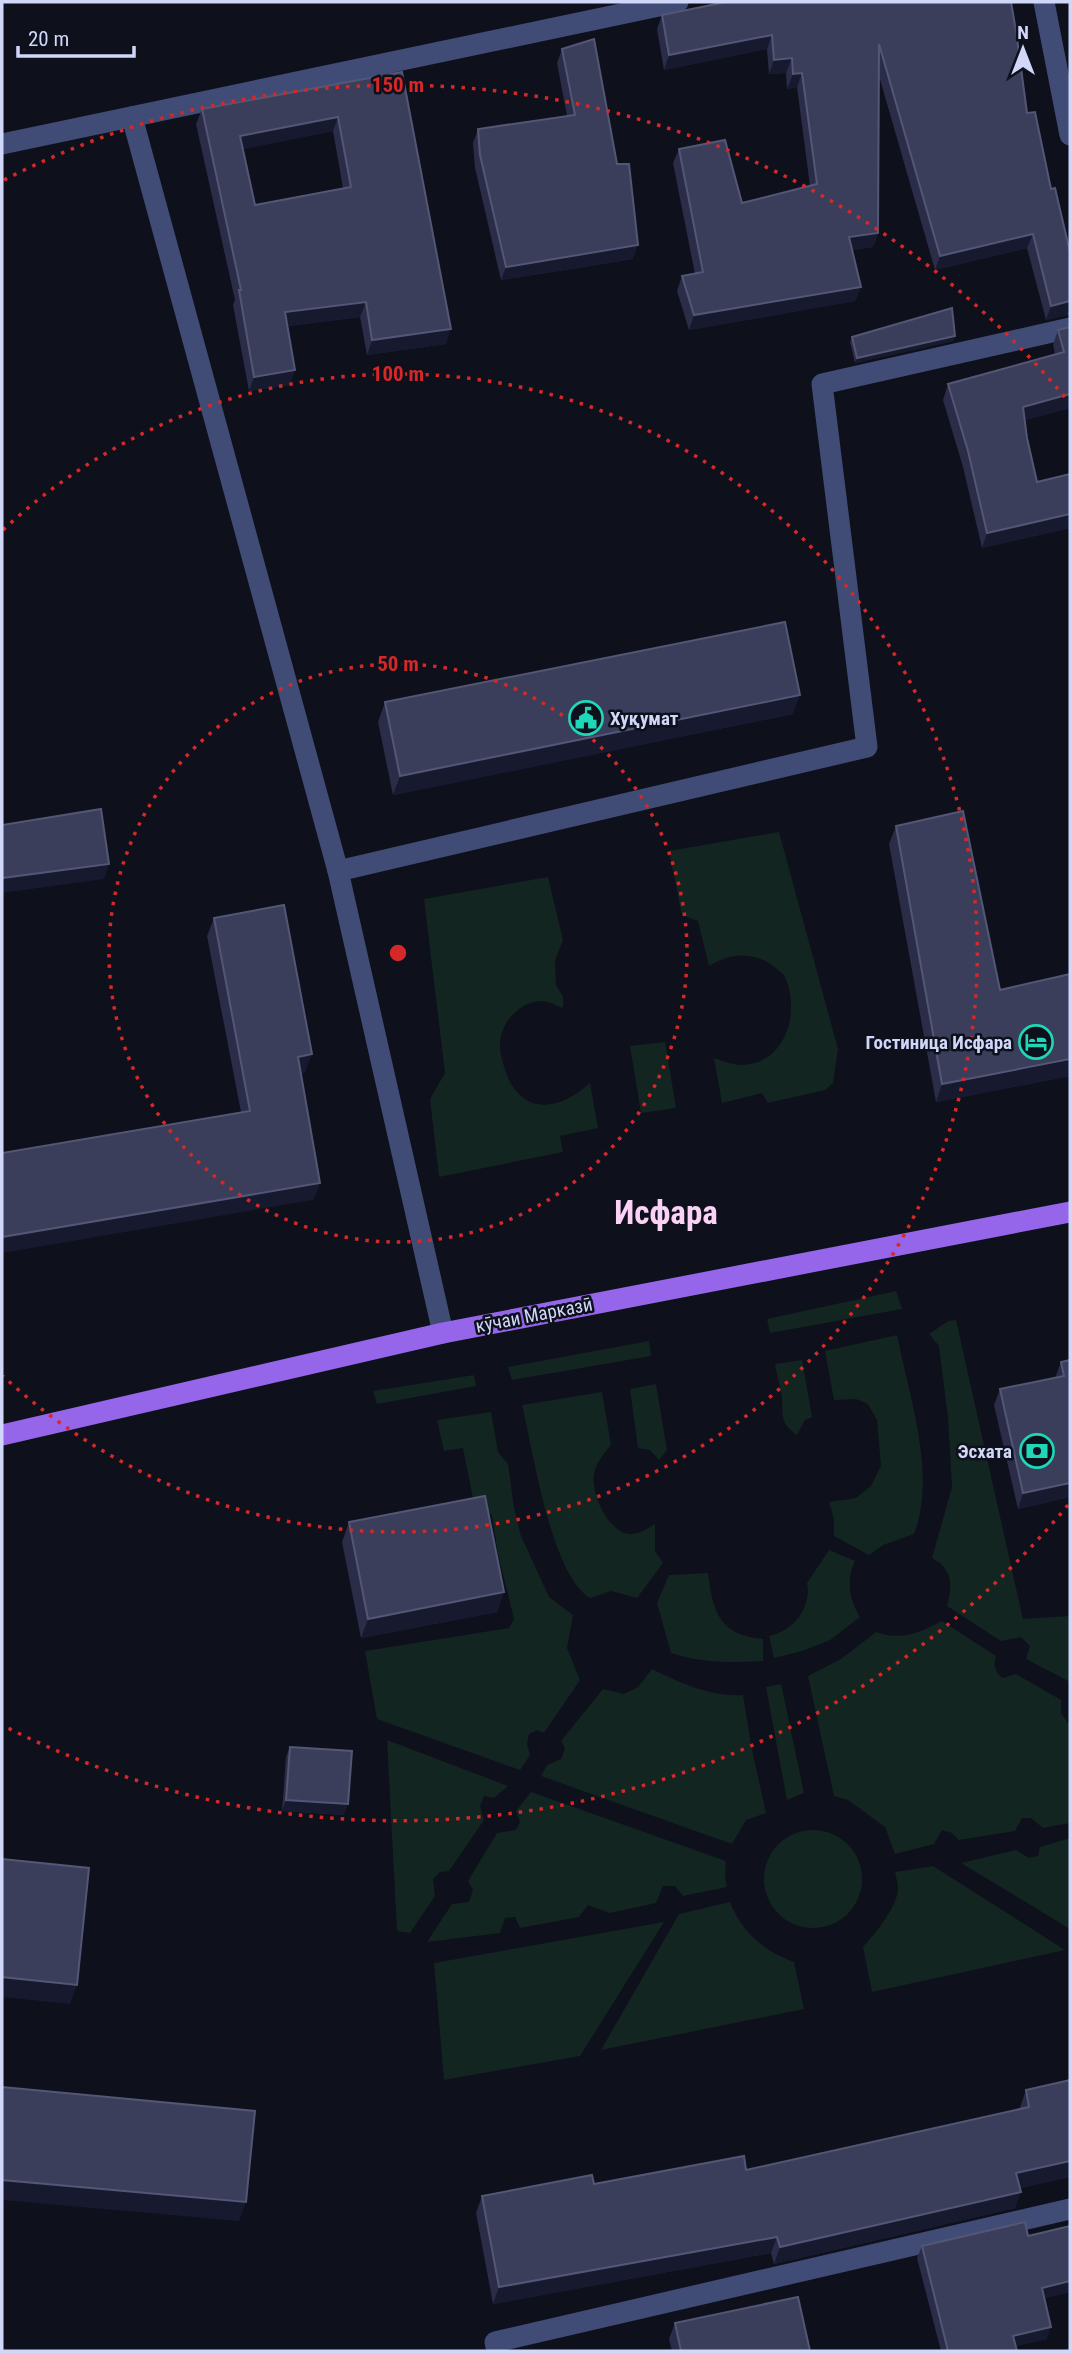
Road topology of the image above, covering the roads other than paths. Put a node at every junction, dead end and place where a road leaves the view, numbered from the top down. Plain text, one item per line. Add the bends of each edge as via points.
1 (678, 2) edge
2 (1044, 2) edge
3 (618, 8) edge
4 (132, 117) junction
5 (1070, 135) edge
6 (2, 144) edge
7 (1070, 328) edge
8 (338, 871) junction
9 (1070, 1212) edge
10 (443, 1333) junction
11 (2, 1435) edge
12 (1070, 2209) edge
13 (497, 2351) edge

1 - 3 street
2 - 5 street
3 - 4 street
4 - 6 street
4 - 8 street
7 - 8 street via 822,384 867,747
8 - 10 street
9 - 10 main road, кӯчаи Марказӣ
10 - 11 main road, кӯчаи Марказӣ
12 - 13 street via 495,2342

